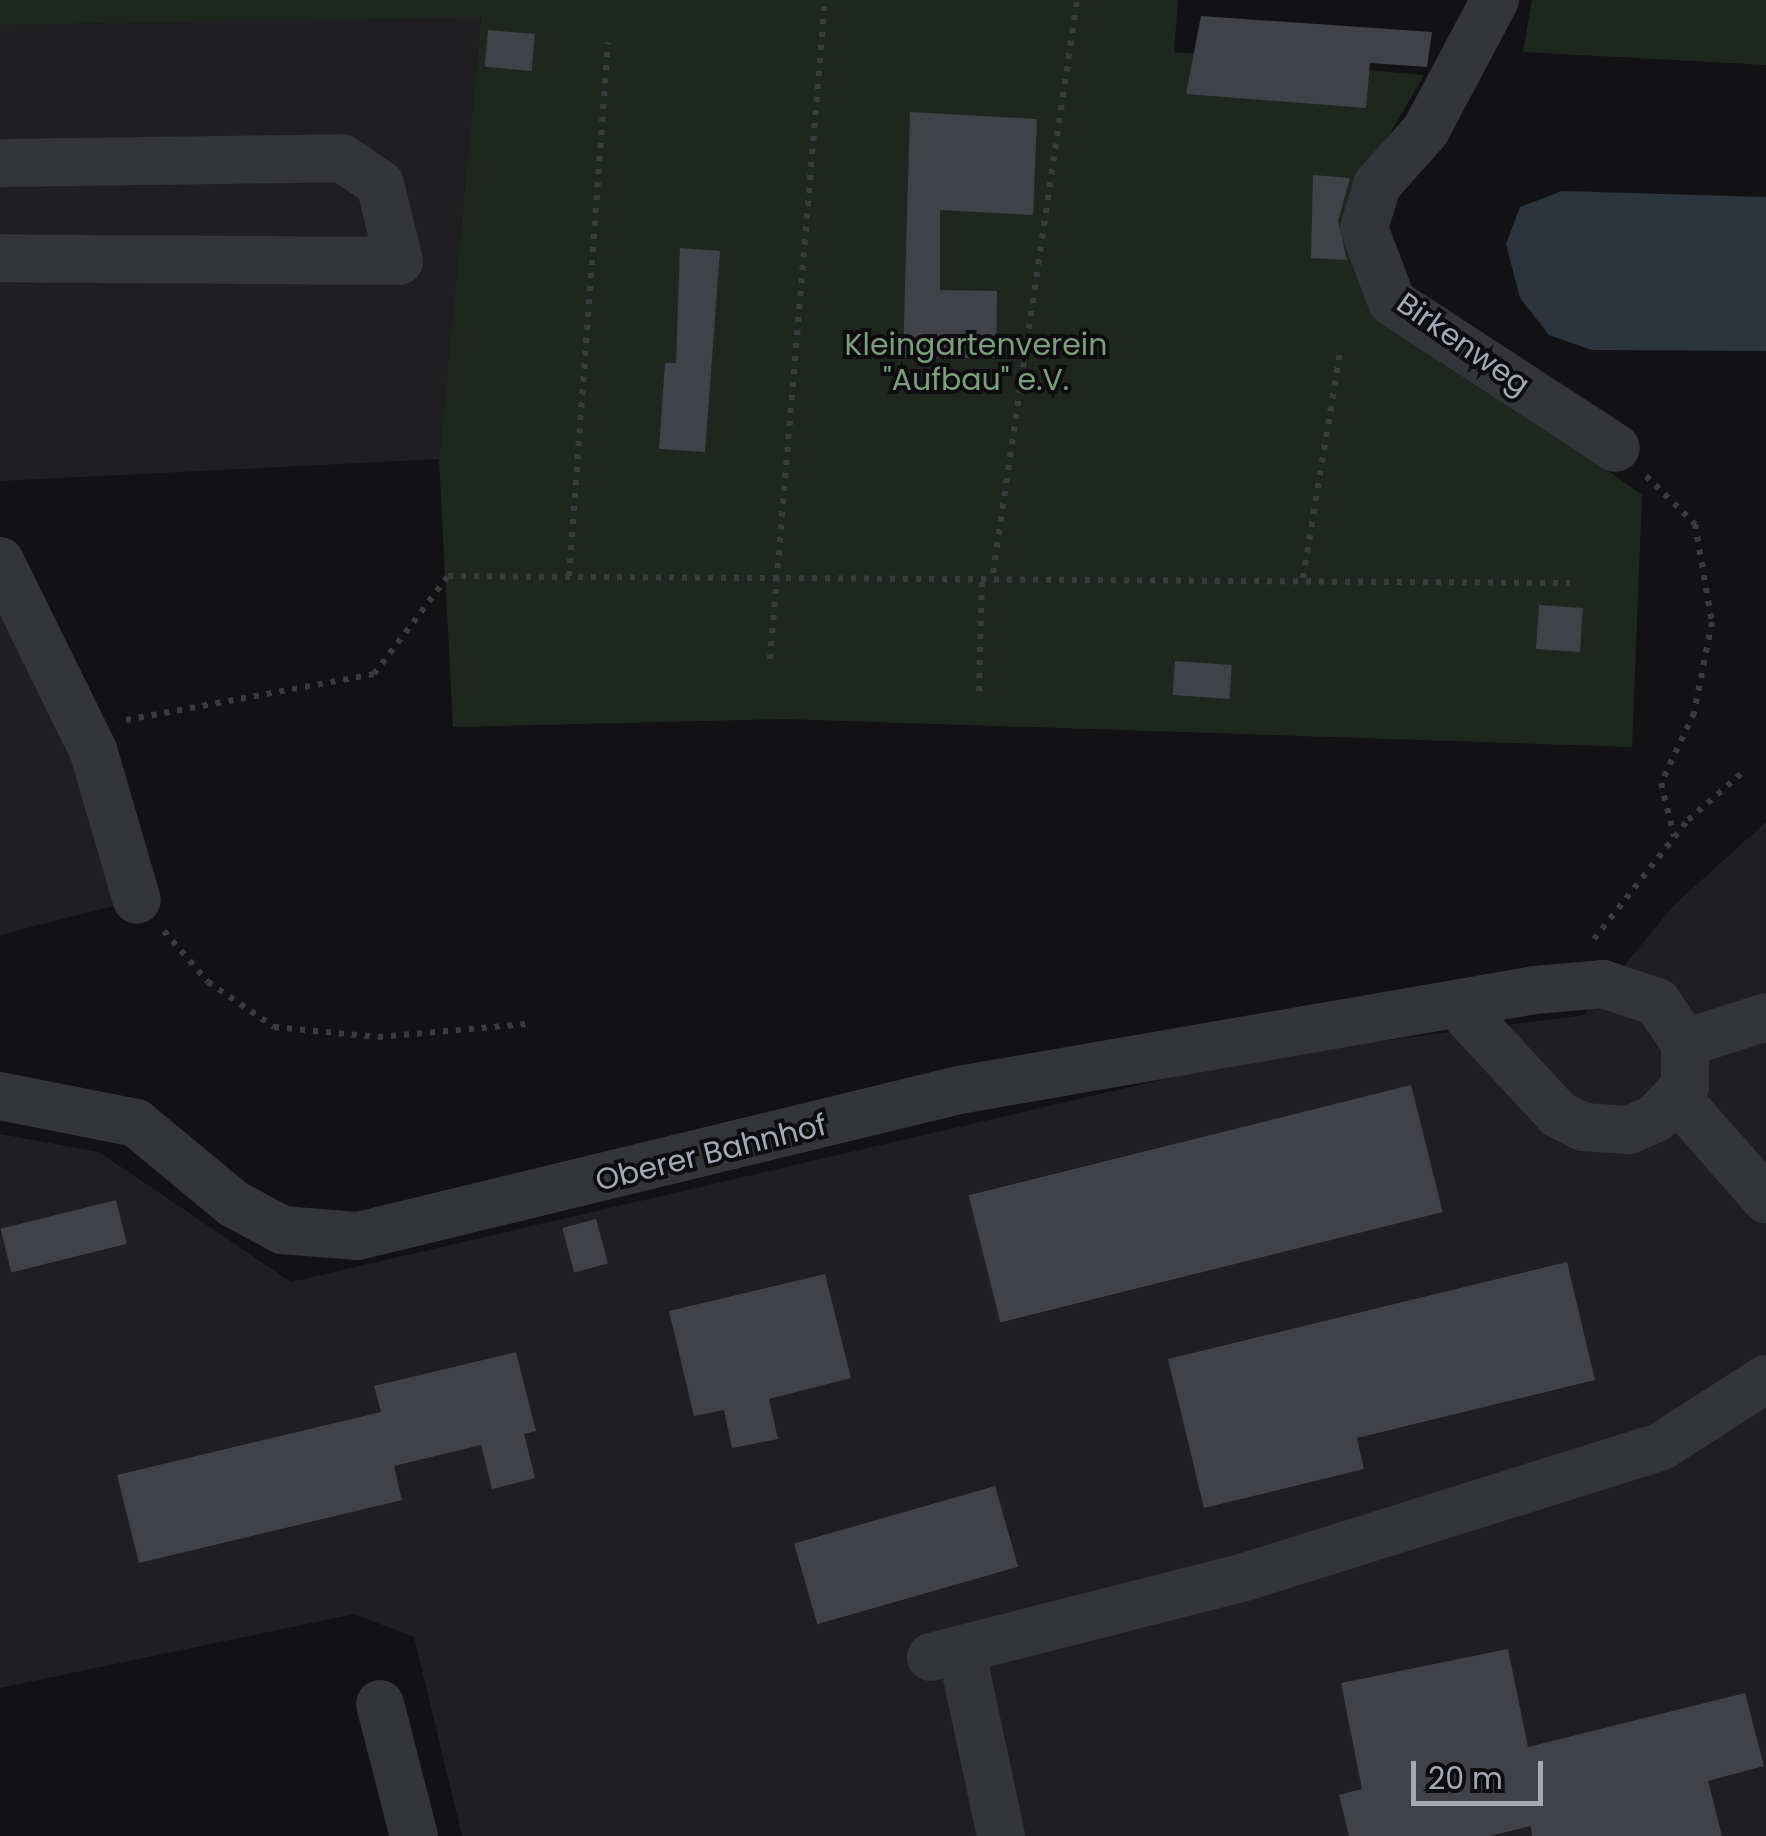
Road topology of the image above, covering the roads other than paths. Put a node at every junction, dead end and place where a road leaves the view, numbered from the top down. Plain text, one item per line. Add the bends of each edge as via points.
1 (1496, 0) edge
2 (0, 163) edge
3 (0, 258) edge
4 (1616, 448) road end
5 (0, 561) edge
6 (138, 900) road end
7 (1456, 1005) junction
8 (1766, 1017) edge
9 (1685, 1043) junction
10 (0, 1096) edge
11 (1677, 1098) junction
12 (1766, 1200) edge
13 (1766, 1378) edge
14 (380, 1704) dead end
15 (414, 1836) edge
16 (1001, 1836) edge

1 - 4 street, Birkenweg via 1426,130 1378,185 1364,228 1392,302
2 - 3 street via 342,158 380,184 398,261
5 - 6 street via 85,734
7 - 9 street, Oberer Bahnhof via 1566,987 1630,988 1657,1002
7 - 10 street, Oberer Bahnhof via 958,1090 358,1236 282,1230 234,1204 136,1123
7 - 11 street via 1558,1114 1583,1128 1629,1130
8 - 9 street
9 - 11 street
11 - 12 street
13 - 16 street via 1660,1447 1248,1576 946,1653
14 - 15 street

